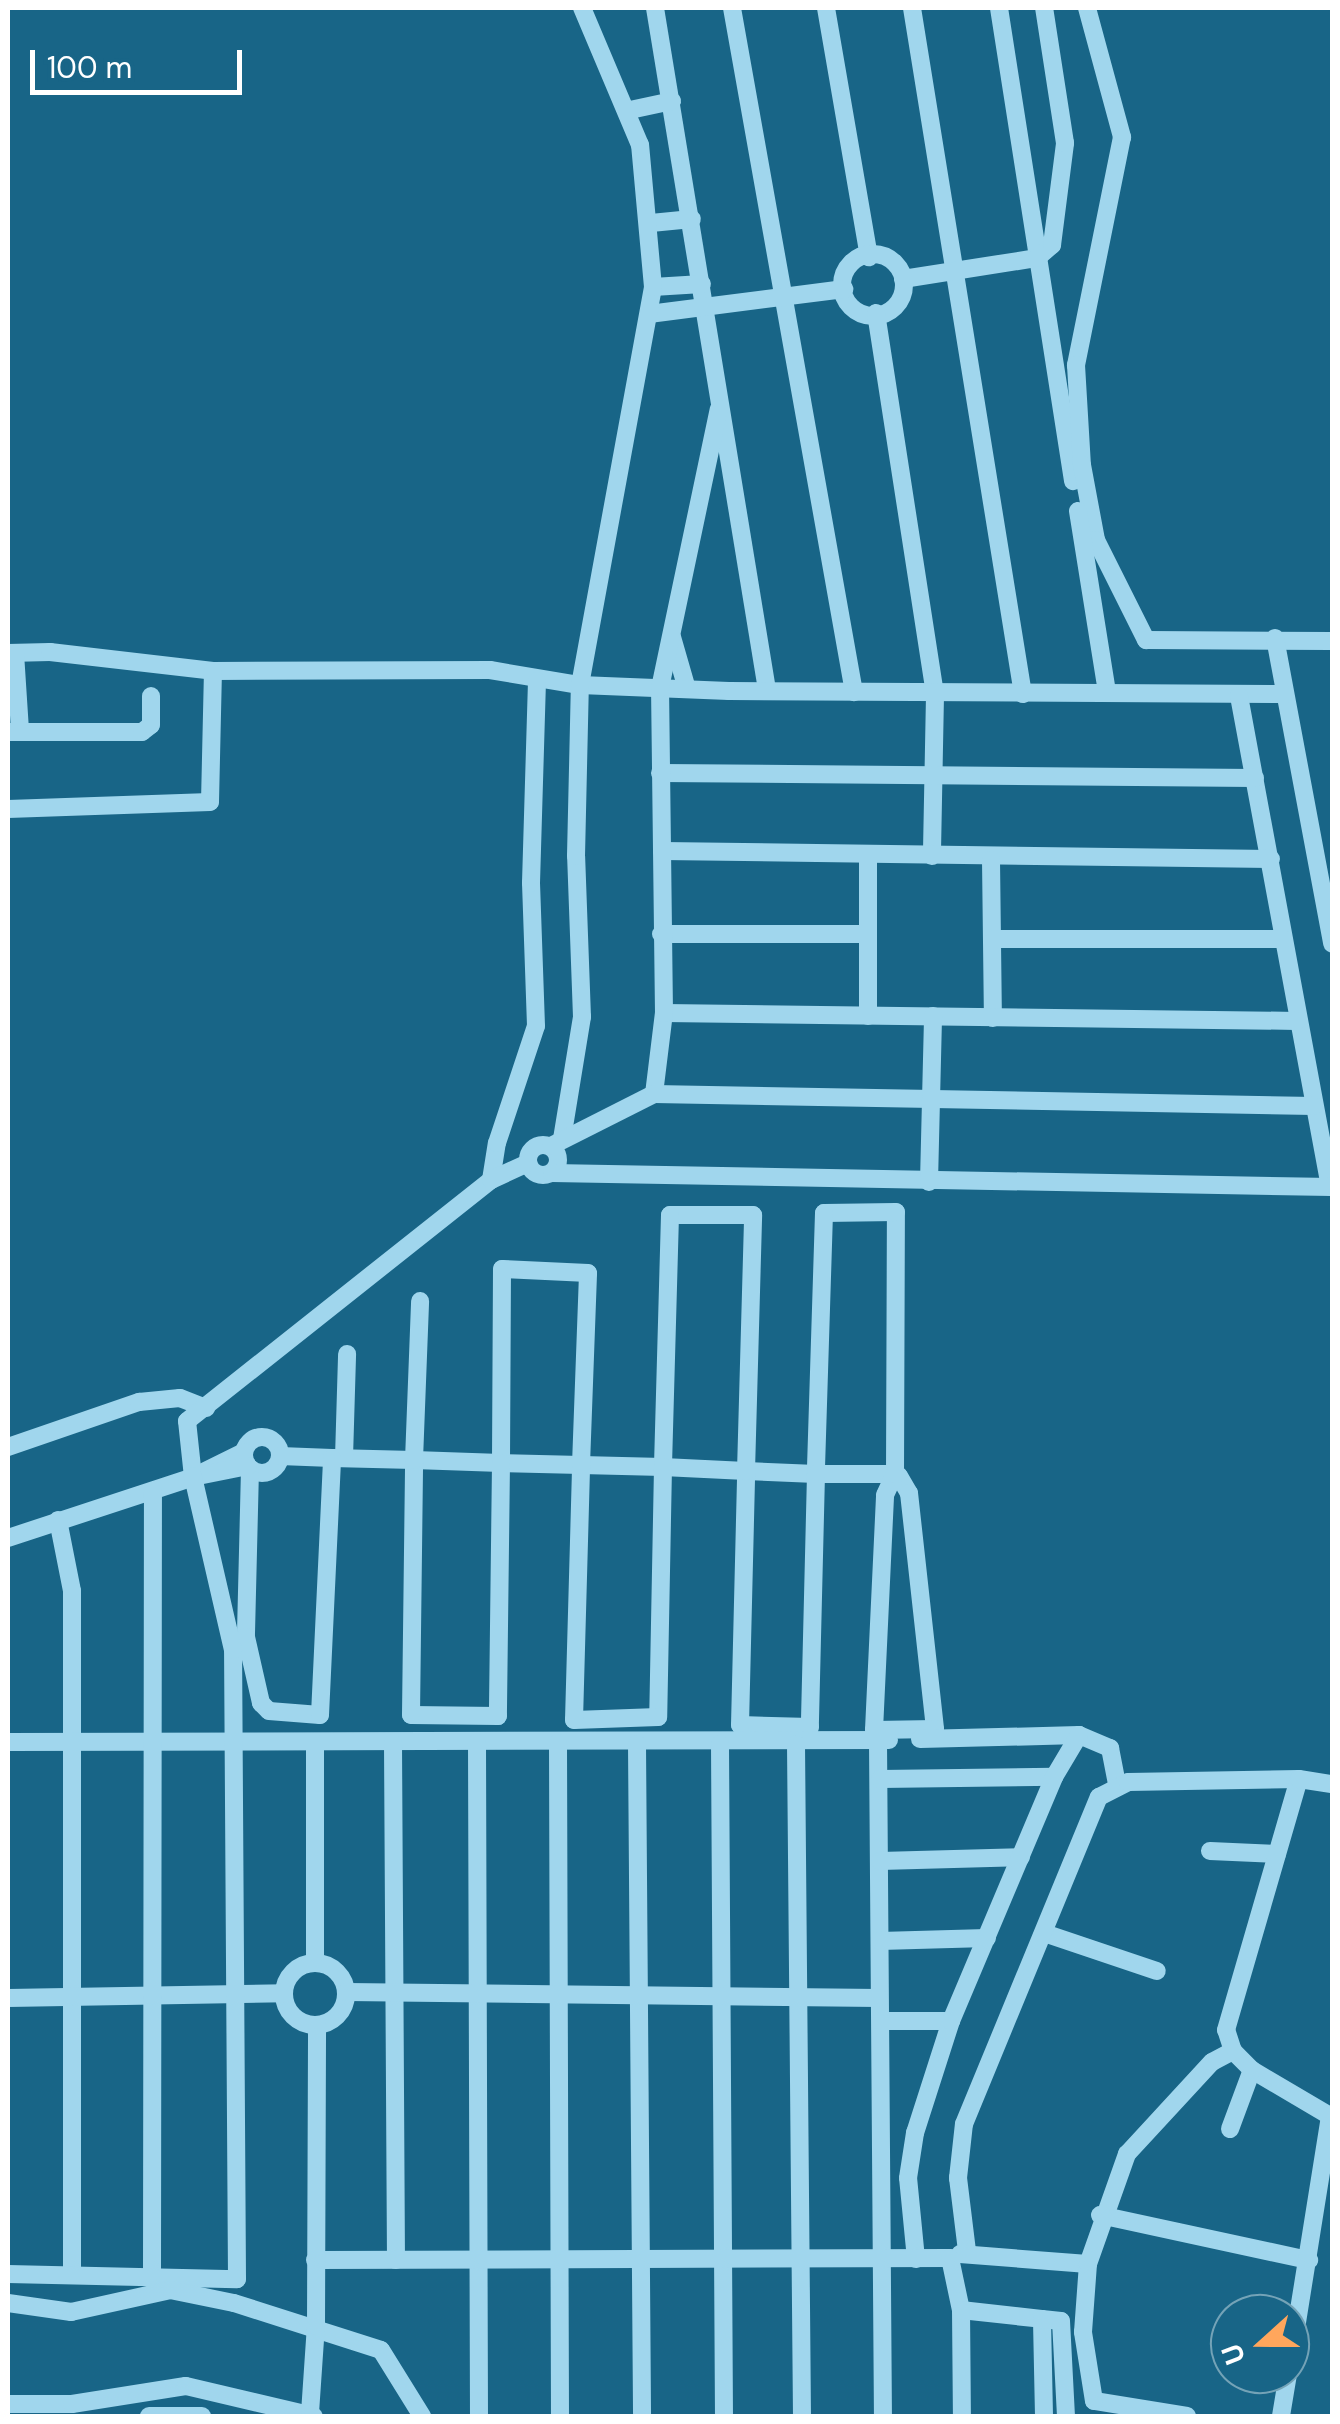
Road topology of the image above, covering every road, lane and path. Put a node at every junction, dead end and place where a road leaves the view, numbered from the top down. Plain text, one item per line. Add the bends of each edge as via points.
1 (582, 8) edge
2 (655, 8) edge
3 (732, 8) edge
4 (826, 8) edge
5 (912, 8) edge
6 (999, 8) edge
7 (1044, 8) edge
8 (1087, 8) edge
9 (672, 101) junction
10 (630, 110) junction
11 (692, 218) junction
12 (651, 223) junction
13 (869, 257) junction
14 (1037, 258) junction
15 (954, 270) junction
16 (903, 278) junction
17 (702, 284) junction
18 (653, 287) junction
19 (844, 290) junction
20 (783, 298) junction
21 (706, 310) junction
22 (876, 313) junction
23 (649, 314) junction
24 (719, 409) junction
25 (672, 634) junction
26 (1275, 638) junction
27 (1332, 641) edge
28 (11, 653) edge
29 (213, 672) junction
30 (533, 679) junction
31 (580, 685) junction
32 (660, 688) junction
33 (687, 689) junction
34 (768, 690) junction
35 (854, 692) junction
36 (1107, 693) junction
37 (1023, 694) junction
38 (1286, 694) junction
39 (935, 695) junction
40 (151, 696) dead end
41 (1239, 696) junction
42 (14, 731) edge
43 (660, 773) junction
44 (933, 775) junction
45 (1255, 778) junction
46 (8, 809) edge
47 (662, 851) junction
48 (932, 856) junction
49 (868, 857) junction
50 (1271, 859) junction
51 (992, 860) junction
52 (661, 934) junction
53 (868, 934) junction
54 (994, 939) junction
55 (1283, 939) junction
56 (1332, 944) edge
57 (664, 1013) junction
58 (868, 1016) junction
59 (933, 1016) junction
60 (993, 1018) junction
61 (1297, 1021) junction
62 (654, 1094) junction
63 (930, 1101) junction
64 (1314, 1106) junction
65 (557, 1142) junction
66 (528, 1163) junction
67 (552, 1172) junction
68 (491, 1180) junction
69 (929, 1182) junction
70 (1331, 1187) edge
71 (420, 1301) dead end
72 (348, 1354) dead end
73 (206, 1408) junction
74 (8, 1447) edge
75 (280, 1456) junction
76 (338, 1458) junction
77 (414, 1460) junction
78 (248, 1462) junction
79 (501, 1463) junction
80 (581, 1464) junction
81 (663, 1466) junction
82 (746, 1470) junction
83 (816, 1474) junction
84 (896, 1474) junction
85 (193, 1477) junction
86 (153, 1492) junction
87 (58, 1520) junction
88 (8, 1538) edge
89 (1079, 1735) junction
90 (878, 1741) junction
91 (8, 1742) edge
92 (74, 1742) junction
93 (153, 1742) junction
94 (235, 1742) junction
95 (315, 1743) junction
96 (393, 1743) junction
97 (477, 1743) junction
98 (558, 1743) junction
99 (637, 1744) junction
100 (720, 1744) junction
101 (796, 1744) junction
102 (1054, 1777) junction
103 (880, 1779) junction
104 (1299, 1779) junction
105 (1117, 1783) junction
106 (1332, 1784) edge
107 (1210, 1851) dead end
108 (1278, 1854) junction
109 (1021, 1858) junction
110 (880, 1861) junction
111 (1044, 1932) junction
112 (987, 1938) junction
113 (880, 1940) junction
114 (314, 1963) junction
115 (1158, 1972) dead end
116 (346, 1992) junction
117 (393, 1992) junction
118 (474, 1993) junction
119 (554, 1993) junction
120 (233, 1994) junction
121 (284, 1994) junction
122 (640, 1995) junction
123 (74, 1996) junction
124 (718, 1996) junction
125 (152, 1997) junction
126 (796, 1997) junction
127 (8, 1998) edge
128 (878, 1998) junction
129 (881, 2021) junction
130 (951, 2021) junction
131 (317, 2025) junction
132 (1234, 2051) junction
133 (1252, 2070) junction
134 (1331, 2116) edge
135 (1230, 2128) dead end
136 (1100, 2215) junction
137 (957, 2255) junction
138 (884, 2259) junction
139 (916, 2259) junction
140 (316, 2260) junction
141 (396, 2260) junction
142 (560, 2260) junction
143 (721, 2260) junction
144 (1309, 2260) junction
145 (800, 2261) junction
146 (478, 2262) junction
147 (643, 2262) junction
148 (1088, 2264) junction
149 (72, 2273) junction
150 (152, 2273) junction
151 (8, 2274) edge
152 (237, 2278) junction
153 (1303, 2294) edge
154 (8, 2303) edge
155 (234, 2303) junction
156 (961, 2310) junction
157 (1042, 2319) junction
158 (316, 2326) junction
159 (8, 2404) edge
160 (1097, 2409) edge
161 (312, 2415) edge
162 (148, 2416) edge
163 (202, 2416) edge
164 (422, 2416) edge
165 (479, 2416) edge
166 (560, 2416) edge
167 (642, 2416) edge
168 (724, 2416) edge
169 (802, 2416) edge
170 (883, 2416) edge
171 (962, 2416) edge
172 (1044, 2416) edge
173 (1066, 2416) edge
174 (1187, 2416) edge

1 - 10 street
2 - 9 street
3 - 20 street
4 - 13 street
5 - 15 street
6 - 14 street
7 - 14 street via 1065,158 1052,245
8 - 26 street via 1122,137 1076,365 1096,540 1146,640
9 - 10 street
9 - 11 street
10 - 12 street
11 - 12 street
11 - 17 street
12 - 18 street
13 - 16 street via 890,256
13 - 19 street via 845,268
14 - 15 street
14 - 36 street
15 - 16 street
15 - 37 street
16 - 22 street via 902,302
17 - 18 street
17 - 21 street
18 - 23 street
19 - 20 street
19 - 22 street via 854,314
20 - 21 street
20 - 35 street
21 - 23 street
21 - 24 street
22 - 39 street
23 - 31 street
24 - 25 street
24 - 34 street
25 - 32 street
25 - 33 street
26 - 27 street
26 - 38 street
28 - 29 street
28 - 42 street
29 - 30 street via 506,672
29 - 46 street via 210,802
30 - 31 street
30 - 68 street via 536,1026
31 - 32 street
31 - 65 street via 576,856 582,1016
32 - 33 street
32 - 43 street
33 - 34 street
34 - 35 street
35 - 39 street
36 - 37 street
36 - 41 street
37 - 39 street
38 - 41 street
38 - 56 street
39 - 44 street
40 - 42 street via 150,725 142,732
41 - 45 street
43 - 44 street
43 - 47 street
44 - 45 street
44 - 48 street
45 - 50 street
47 - 49 street
47 - 52 street
48 - 49 street
48 - 51 street
49 - 53 street
50 - 51 street
50 - 55 street
51 - 54 street
52 - 53 street
52 - 57 street
53 - 58 street
54 - 55 street
54 - 60 street
55 - 61 street
57 - 58 street
57 - 62 street
58 - 59 street
59 - 60 street
59 - 63 street
60 - 61 street
61 - 64 street
62 - 63 street
62 - 65 street
63 - 64 street
63 - 69 street
64 - 70 street
65 - 66 street via 532,1148
65 - 67 street
66 - 67 street via 538,1174
66 - 68 street
67 - 69 street
68 - 73 street
69 - 70 street
71 - 77 street
72 - 76 street
73 - 74 street via 180,1398 139,1402
73 - 85 street via 183,1428
75 - 76 street
75 - 78 street via 268,1472
75 - 78 street via 274,1442 262,1437
76 - 77 street
76 - 78 street via 320,1715 269,1712 261,1703 246,1637
77 - 79 street
77 - 79 street via 410,1715 498,1716
78 - 85 street
79 - 80 street
79 - 80 street via 502,1269 588,1273
80 - 81 street
80 - 81 street via 574,1720 658,1717
81 - 82 street
81 - 82 street via 670,1214 754,1214
82 - 83 street
82 - 83 street via 740,1725 810,1727
83 - 84 street
83 - 84 street via 824,1212 896,1212
84 - 84 street via 909,1492 935,1729 874,1730 885,1495
85 - 86 street
85 - 94 street via 231,1632
86 - 87 street
86 - 93 street
87 - 88 street
87 - 92 street via 72,1591
89 - 90 street
89 - 102 street
89 - 105 street via 1110,1748
90 - 101 street
90 - 103 street
91 - 92 street
92 - 93 street
92 - 123 street
93 - 94 street
93 - 125 street
94 - 95 street
94 - 120 street
95 - 96 street
95 - 114 street
96 - 97 street
96 - 117 street
97 - 98 street
97 - 118 street
98 - 99 street
98 - 119 street
99 - 100 street
99 - 122 street
100 - 101 street
100 - 124 street
101 - 126 street
102 - 103 street
102 - 109 street
103 - 110 street
104 - 105 street
104 - 106 street
104 - 108 street
105 - 111 street via 1092,1808
107 - 108 street
108 - 132 street via 1227,2018
109 - 110 street
109 - 112 street
110 - 113 street
111 - 115 street
111 - 137 street via 964,2124
112 - 113 street
112 - 130 street
113 - 128 street
114 - 116 street via 336,1972
114 - 121 street via 293,1972
116 - 117 street
116 - 131 street via 334,2018
117 - 118 street
117 - 141 street
118 - 119 street
118 - 146 street
119 - 122 street
119 - 142 street
120 - 121 street
120 - 125 street
120 - 152 street
121 - 131 street via 290,2012
122 - 124 street
122 - 147 street
123 - 125 street
123 - 127 street
123 - 149 street
124 - 126 street
124 - 143 street
125 - 150 street
126 - 128 street
126 - 145 street
128 - 129 street
129 - 130 street
129 - 138 street
130 - 139 street via 910,2160
131 - 140 street
132 - 133 street
132 - 136 street via 1214,2060 1136,2141
133 - 134 street
133 - 135 street
134 - 144 street
136 - 144 street
136 - 148 street
137 - 139 street
137 - 148 street
137 - 156 street
138 - 139 street
138 - 145 street
138 - 170 street
140 - 141 street
140 - 158 street
141 - 146 street
142 - 146 street
142 - 147 street
142 - 166 street
143 - 145 street
143 - 147 street
143 - 168 street
144 - 153 street
145 - 169 street
146 - 165 street
147 - 167 street
148 - 160 street via 1083,2332
149 - 150 street
149 - 151 street
150 - 152 street
152 - 155 street
154 - 155 street via 71,2312 182,2290
155 - 158 street
156 - 157 street
156 - 171 street
157 - 172 street
157 - 173 street via 1061,2323
158 - 161 street
158 - 164 street via 389,2355
159 - 161 street via 72,2404 170,2386
160 - 174 street
162 - 163 street

